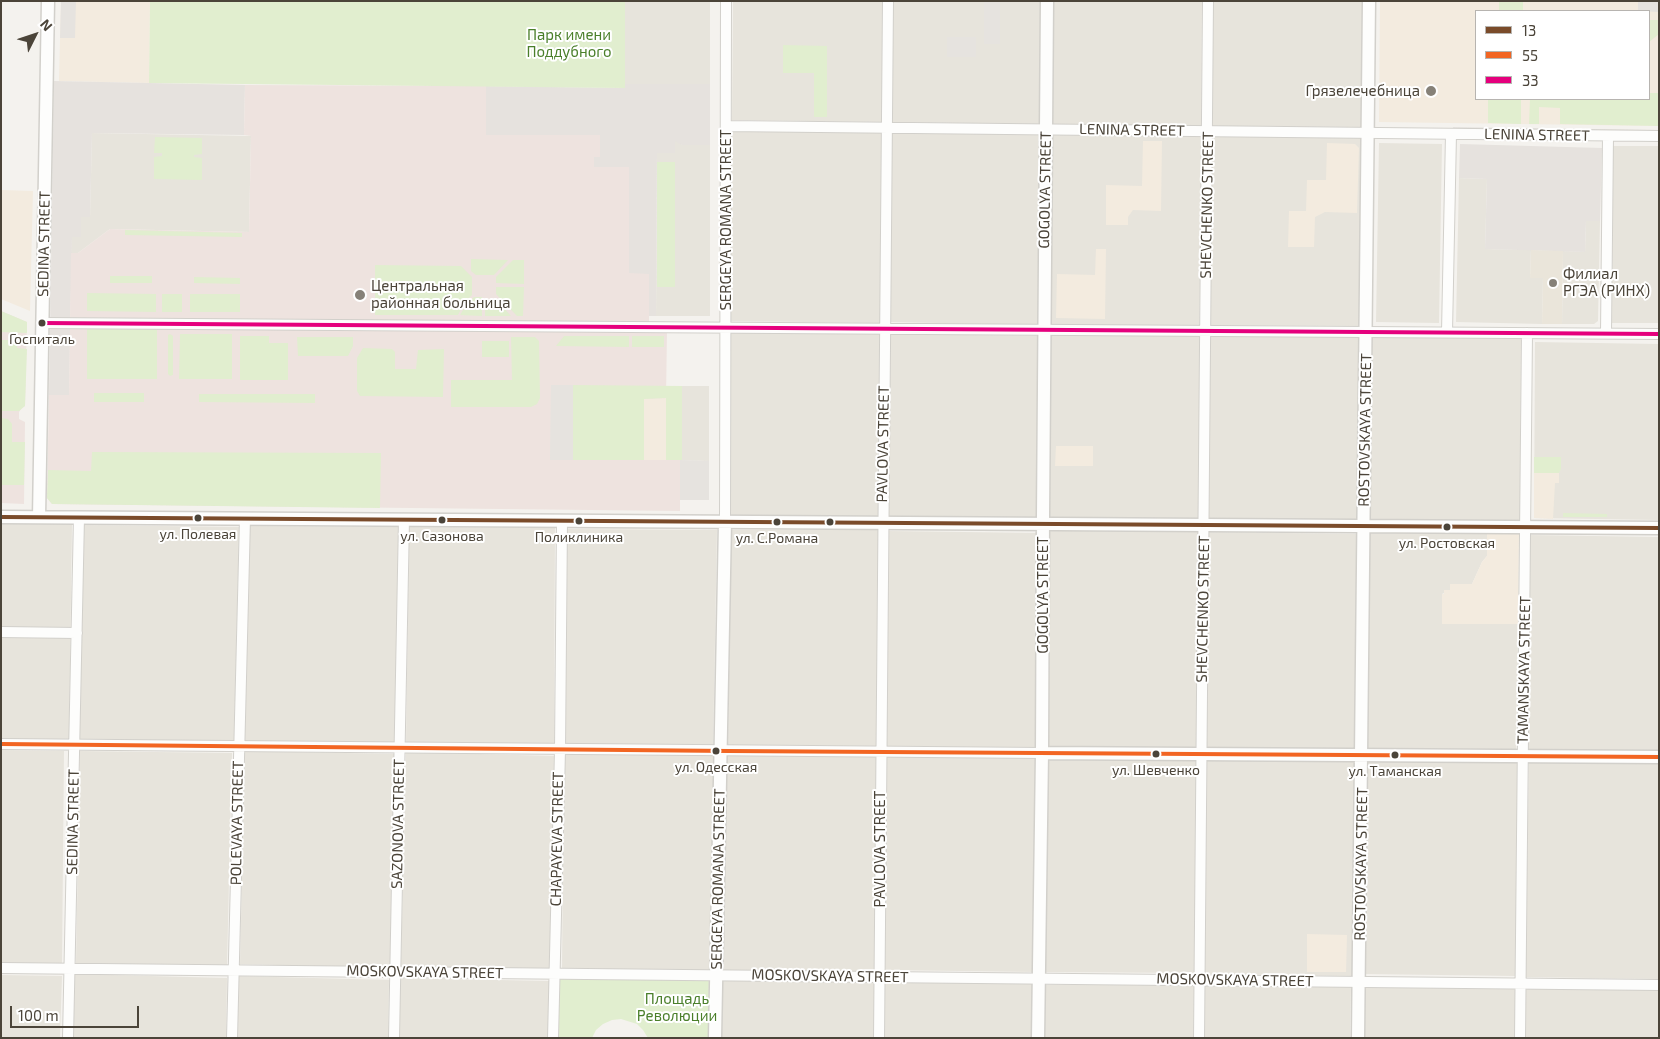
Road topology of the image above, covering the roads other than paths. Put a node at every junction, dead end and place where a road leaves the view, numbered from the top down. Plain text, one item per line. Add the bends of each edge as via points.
1 (48, 1) edge
2 (726, 1) edge
3 (888, 1) edge
4 (1047, 1) edge
5 (1208, 1) edge
6 (1369, 1) edge
7 (726, 126) junction
8 (887, 128) junction
9 (1046, 129) junction
10 (1208, 131) junction
11 (1368, 133) junction
12 (1451, 134) junction
13 (1608, 136) junction
14 (1659, 136) edge
15 (42, 323) junction
16 (726, 327) junction
17 (885, 328) junction
18 (1044, 329) junction
19 (1206, 330) junction
20 (1366, 331) junction
21 (1447, 332) junction
22 (1527, 333) junction
23 (1606, 333) junction
24 (1659, 334) edge
25 (1, 517) edge
26 (39, 517) junction
27 (79, 517) junction
28 (245, 518) junction
29 (404, 519) junction
30 (562, 520) junction
31 (725, 522) junction
32 (882, 522) junction
33 (1043, 524) junction
34 (1204, 525) junction
35 (1364, 526) junction
36 (1525, 527) junction
37 (1659, 528) edge
38 (1, 632) edge
39 (77, 633) junction
40 (1, 744) edge
41 (74, 744) junction
42 (239, 746) junction
43 (400, 748) junction
44 (560, 750) junction
45 (721, 751) junction
46 (881, 752) junction
47 (1042, 753) junction
48 (1201, 754) junction
49 (1362, 755) junction
50 (1523, 756) junction
51 (1659, 757) edge
52 (1, 968) edge
53 (69, 968) junction
54 (234, 970) junction
55 (396, 971) junction
56 (554, 974) junction
57 (716, 975) junction
58 (879, 977) junction
59 (1039, 978) junction
60 (1200, 980) junction
61 (1359, 982) junction
62 (1520, 983) junction
63 (1659, 985) edge
64 (68, 1038) edge
65 (232, 1038) edge
66 (394, 1038) edge
67 (553, 1038) edge
68 (715, 1038) edge
69 (879, 1038) edge
70 (1038, 1038) edge
71 (1199, 1038) edge
72 (1358, 1038) edge
73 (1520, 1038) edge

1 - 15 street, SEDINA STREET
2 - 7 street, SERGEYA ROMANA STREET
3 - 8 street, PAVLOVA STREET
4 - 9 street, GOGOLYA STREET
5 - 10 street, SHEVCHENKO STREET
6 - 11 street, ROSTOVSKAYA STREET
7 - 8 street, LENINA STREET
7 - 16 street, SERGEYA ROMANA STREET
8 - 9 street, LENINA STREET
8 - 17 street, PAVLOVA STREET
9 - 10 street, LENINA STREET
9 - 18 street, GOGOLYA STREET
10 - 11 street, LENINA STREET
10 - 19 street, SHEVCHENKO STREET
11 - 12 street, LENINA STREET
11 - 20 street, ROSTOVSKAYA STREET
12 - 13 street, LENINA STREET
12 - 21 street
13 - 14 street, LENINA STREET
13 - 23 street
15 - 16 street
15 - 26 street, SEDINA STREET
16 - 17 street
16 - 31 street, SERGEYA ROMANA STREET
17 - 18 street
17 - 32 street, PAVLOVA STREET
18 - 19 street
18 - 33 street, GOGOLYA STREET
19 - 20 street
19 - 34 street, SHEVCHENKO STREET
20 - 21 street
20 - 35 street, ROSTOVSKAYA STREET
21 - 22 street
22 - 23 street
22 - 36 street, TAMANSKAYA STREET
23 - 24 street
25 - 26 street
26 - 27 street
27 - 28 street
27 - 39 street, SEDINA STREET
28 - 29 street
28 - 42 street, POLEVAYA STREET
29 - 30 street
29 - 43 street, SAZONOVA STREET
30 - 31 street
30 - 44 street, CHAPAYEVA STREET
31 - 32 street
31 - 45 street, SERGEYA ROMANA STREET
32 - 33 street
32 - 46 street, PAVLOVA STREET
33 - 34 street
33 - 47 street, GOGOLYA STREET
34 - 35 street
34 - 48 street, SHEVCHENKO STREET
35 - 36 street
35 - 49 street, ROSTOVSKAYA STREET
36 - 37 street
36 - 50 street, TAMANSKAYA STREET
38 - 39 street
39 - 41 street, SEDINA STREET
40 - 41 street
41 - 42 street
41 - 53 street, SEDINA STREET
42 - 43 street
42 - 54 street, POLEVAYA STREET
43 - 44 street
43 - 55 street, SAZONOVA STREET
44 - 45 street
44 - 56 street, CHAPAYEVA STREET
45 - 46 street
45 - 57 street, SERGEYA ROMANA STREET
46 - 47 street
46 - 58 street, PAVLOVA STREET
47 - 48 street
47 - 59 street, GOGOLYA STREET
48 - 49 street
48 - 60 street, SHEVCHENKO STREET
49 - 50 street
49 - 61 street, ROSTOVSKAYA STREET
50 - 51 street
50 - 62 street, TAMANSKAYA STREET
52 - 53 street, MOSKOVSKAYA STREET
53 - 54 street, MOSKOVSKAYA STREET
53 - 64 street, SEDINA STREET
54 - 55 street, MOSKOVSKAYA STREET
54 - 65 street, POLEVAYA STREET
55 - 56 street, MOSKOVSKAYA STREET
55 - 66 street, SAZONOVA STREET
56 - 57 street, MOSKOVSKAYA STREET
56 - 67 street, CHAPAYEVA STREET
57 - 58 street, MOSKOVSKAYA STREET
57 - 68 street, SERGEYA ROMANA STREET
58 - 59 street, MOSKOVSKAYA STREET
58 - 69 street, PAVLOVA STREET
59 - 60 street, MOSKOVSKAYA STREET
59 - 70 street, GOGOLYA STREET
60 - 61 street, MOSKOVSKAYA STREET
60 - 71 street, SHEVCHENKO STREET
61 - 62 street, MOSKOVSKAYA STREET
61 - 72 street, ROSTOVSKAYA STREET
62 - 63 street, MOSKOVSKAYA STREET
62 - 73 street, TAMANSKAYA STREET

